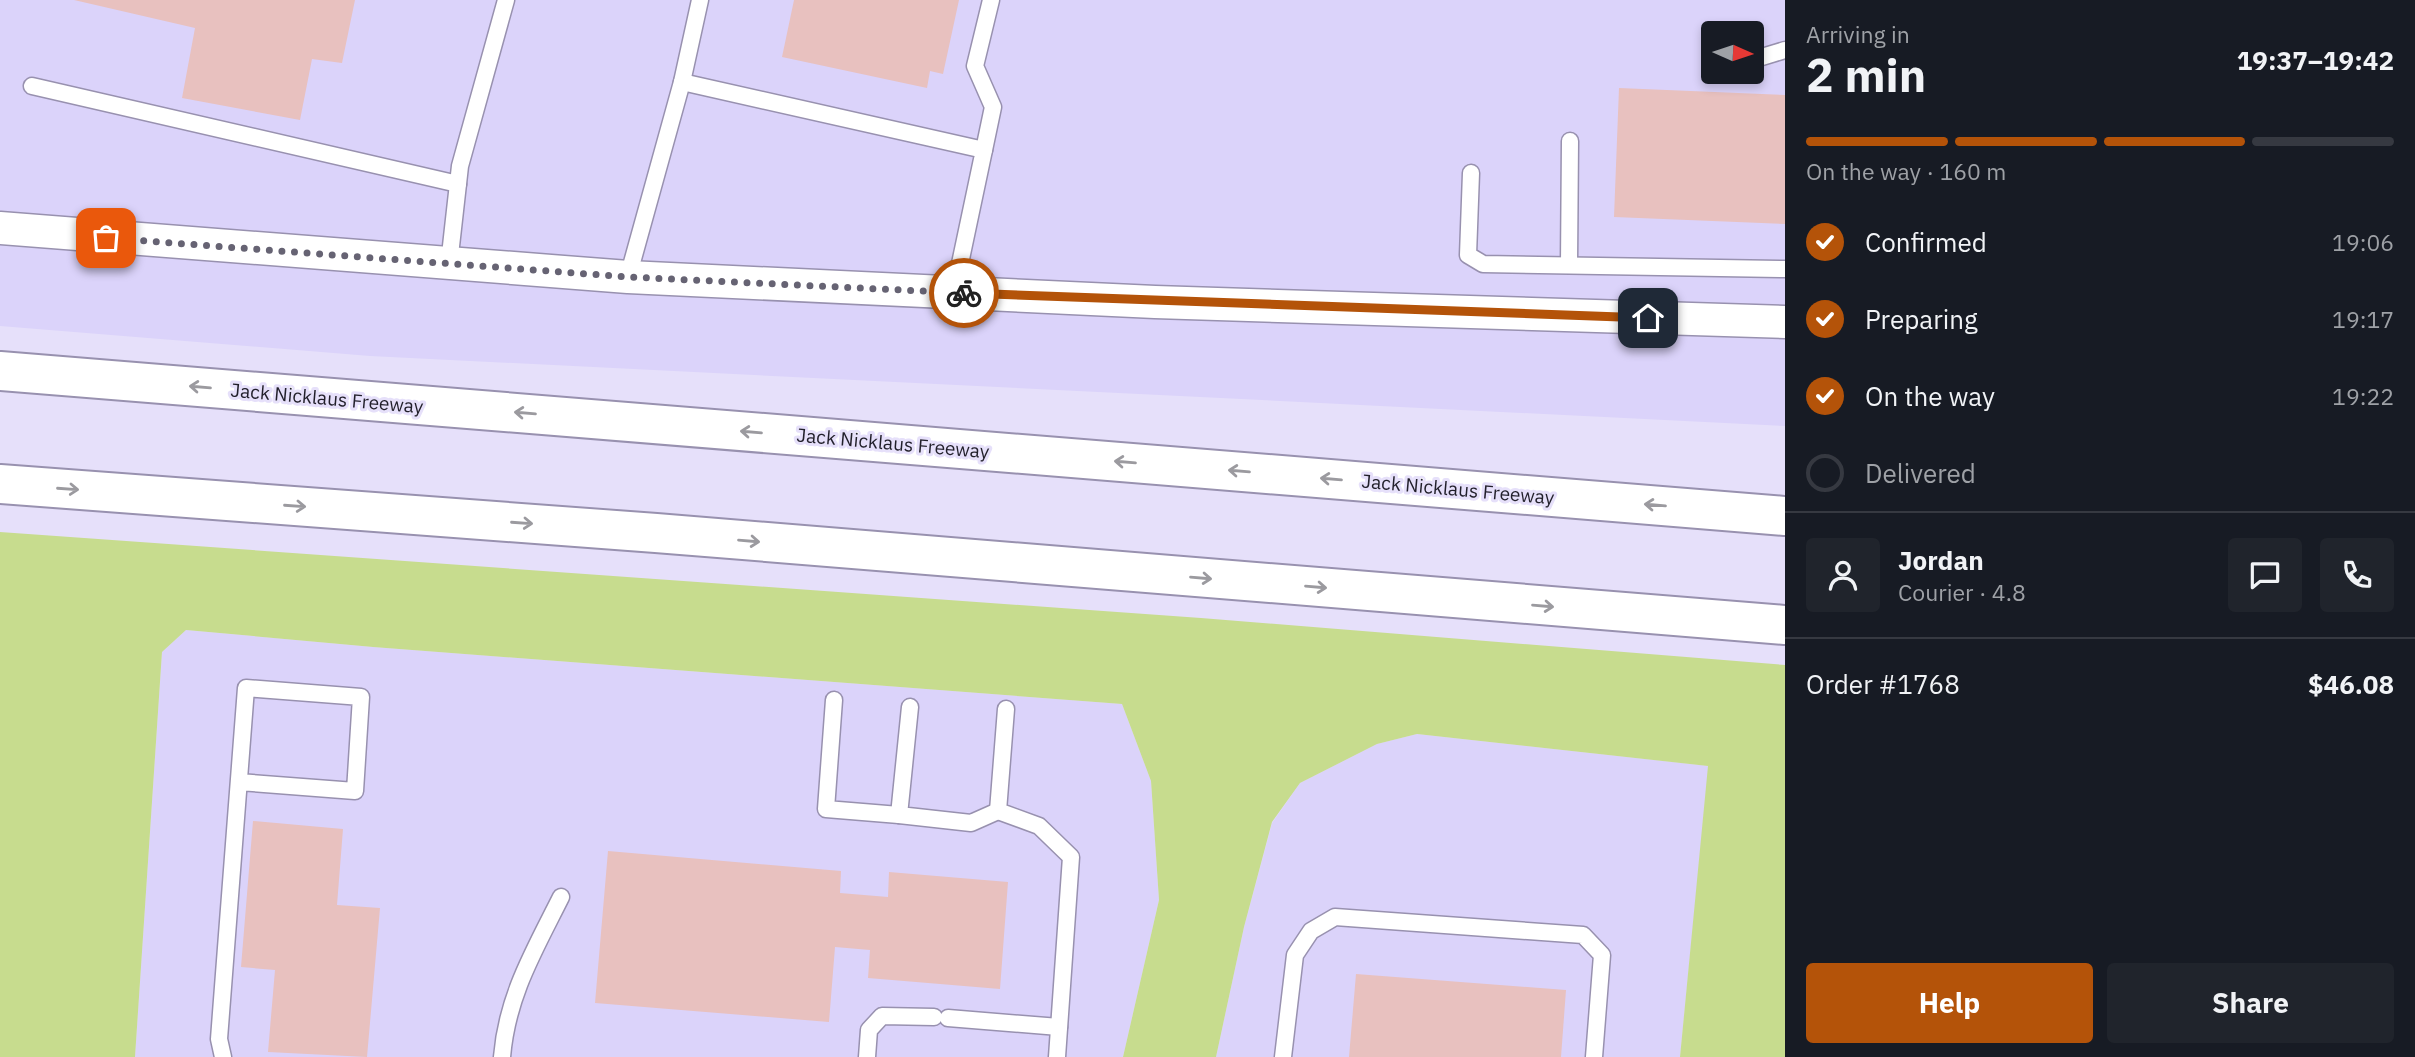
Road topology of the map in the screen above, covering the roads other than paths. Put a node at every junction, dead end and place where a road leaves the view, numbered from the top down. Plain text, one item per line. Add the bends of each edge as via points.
1 (506, 0) edge
2 (699, 0) edge
3 (991, 0) edge
4 (1785, 50) edge
5 (1764, 56) edge
6 (682, 82) junction
7 (32, 86) dead end
8 (1570, 141) dead end
9 (984, 150) junction
10 (1471, 173) dead end
11 (458, 184) junction
12 (0, 229) edge
13 (449, 264) junction
14 (1569, 264) junction
15 (1785, 269) edge
16 (628, 277) junction
17 (954, 292) junction
18 (1785, 323) edge
19 (0, 371) edge
20 (0, 484) edge
21 (1785, 514) edge
22 (1785, 625) edge
23 (834, 700) dead end
24 (910, 707) dead end
25 (1006, 709) dead end
26 (239, 782) junction
27 (998, 811) junction
28 (898, 815) junction
29 (561, 897) dead end
30 (1059, 1027) junction
31 (223, 1057) edge
32 (502, 1057) edge
33 (867, 1057) edge
34 (1057, 1057) edge
35 (1283, 1057) edge
36 (1594, 1057) edge

1 - 11 lane
2 - 6 lane
3 - 9 lane via 975,66 993,107
4 - 5 lane
6 - 9 lane
6 - 16 lane
7 - 11 lane
8 - 14 lane
9 - 17 lane
10 - 14 lane via 1468,255 1483,264
11 - 13 lane
12 - 13 street
13 - 16 street
14 - 15 lane
16 - 17 street
17 - 18 street
21 -> 19 highway, Jack Nicklaus Freeway
20 -> 22 highway
23 - 28 lane via 826,809
24 - 28 lane
25 - 27 lane
26 - 26 lane via 246,688 362,697 355,791
26 - 31 lane via 219,1038
27 - 28 lane via 971,823
27 - 30 lane via 1039,826 1072,856
29 - 32 lane via 514,991
30 - 33 lane via 882,1016 869,1030
30 - 34 lane
35 - 36 lane via 1295,955 1311,931 1335,917 1583,935 1601,955

